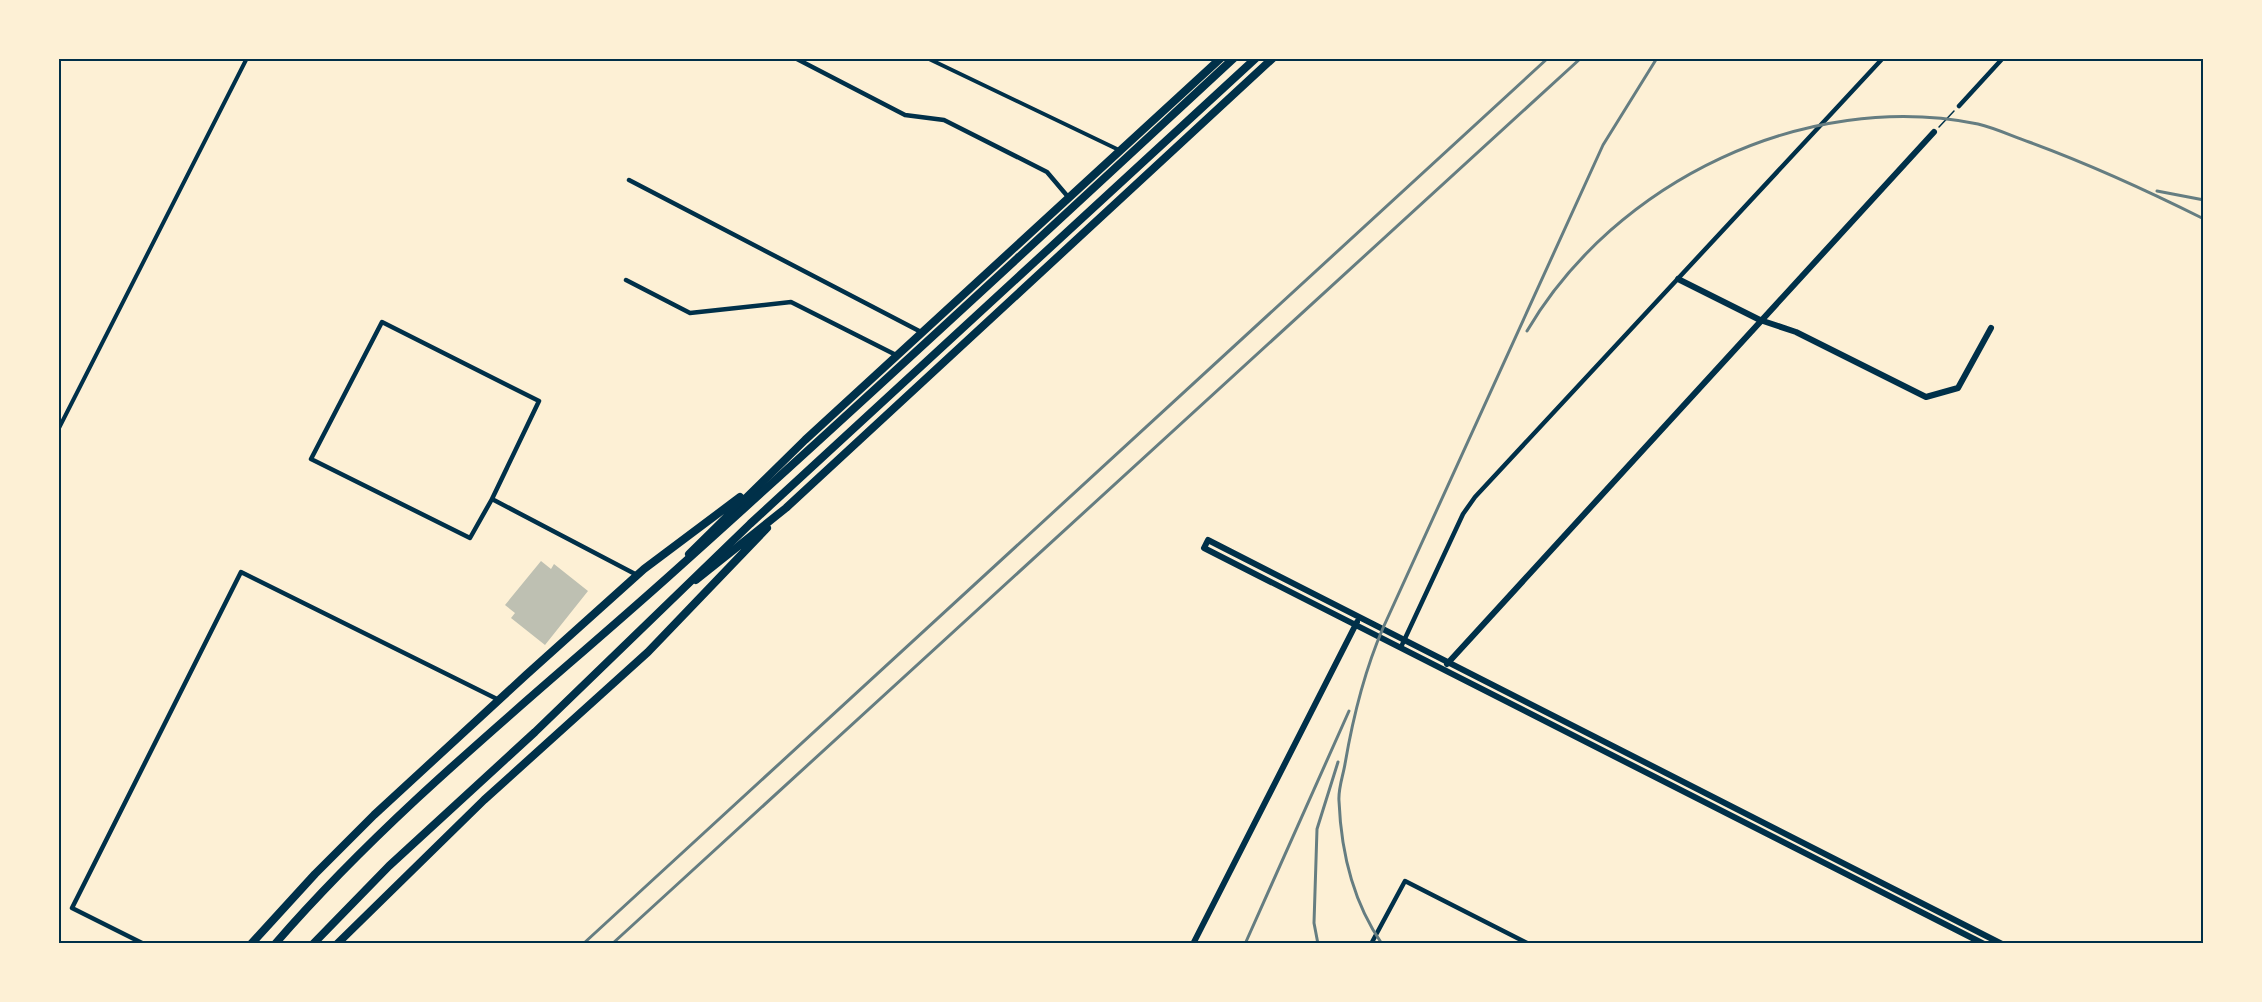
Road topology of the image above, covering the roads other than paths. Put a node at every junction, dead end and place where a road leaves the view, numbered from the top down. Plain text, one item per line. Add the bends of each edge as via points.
1 (247, 58) edge
2 (795, 58) edge
3 (927, 58) edge
4 (1221, 58) edge
5 (1234, 58) edge
6 (1256, 58) edge
7 (1273, 58) edge
8 (1883, 58) edge
9 (2003, 58) edge
10 (1959, 106) road end
11 (1934, 132) road end
12 (1121, 150) junction
13 (629, 180) dead end
14 (1069, 198) junction
15 (1678, 279) junction
16 (626, 280) dead end
17 (1760, 320) junction
18 (1991, 328) dead end
19 (923, 333) junction
20 (898, 356) junction
21 (58, 430) edge
22 (765, 478) junction
23 (492, 499) junction
24 (786, 508) junction
25 (638, 575) junction
26 (658, 587) junction
27 (672, 600) junction
28 (1360, 616) junction
29 (1356, 625) junction
30 (1405, 639) junction
31 (1401, 647) junction
32 (1449, 662) junction
33 (1443, 668) junction
34 (499, 700) junction
35 (144, 944) edge
36 (251, 944) edge
37 (275, 944) edge
38 (313, 944) edge
39 (337, 944) edge
40 (1193, 944) edge
41 (1371, 944) edge
42 (1529, 944) edge
43 (1984, 944) edge
44 (2001, 944) edge

1 - 21 street
2 - 14 street via 905,115 944,120 1047,172
3 - 12 street
4 - 12 main road
5 - 26 main road
6 - 27 main road
7 - 24 main road
8 - 15 street
9 - 10 street
11 - 17 street
12 - 14 main road
13 - 19 street
14 - 19 main road
15 - 17 street
15 - 30 street via 1469,506
16 - 20 street via 690,313 791,302
17 - 18 street via 1796,332 1926,397 1958,388
17 - 32 street
19 - 20 main road
20 - 22 main road
22 - 25 main road
22 - 26 main road
23 - 23 street via 539,401 382,322 311,459 470,538
23 - 25 street
24 - 27 main road
24 - 39 main road via 648,652 484,800
25 - 34 main road
26 - 37 main road via 479,744 353,862
27 - 38 main road via 396,859
28 - 29 street
28 - 29 street via 1208,540 1204,548
28 - 30 street
29 - 31 street
29 - 40 street
30 - 31 street
30 - 32 street
31 - 33 street
32 - 33 street
32 - 44 street
33 - 43 street
34 - 35 street via 241,572 72,908
34 - 36 main road via 368,821
41 - 42 street via 1405,881

